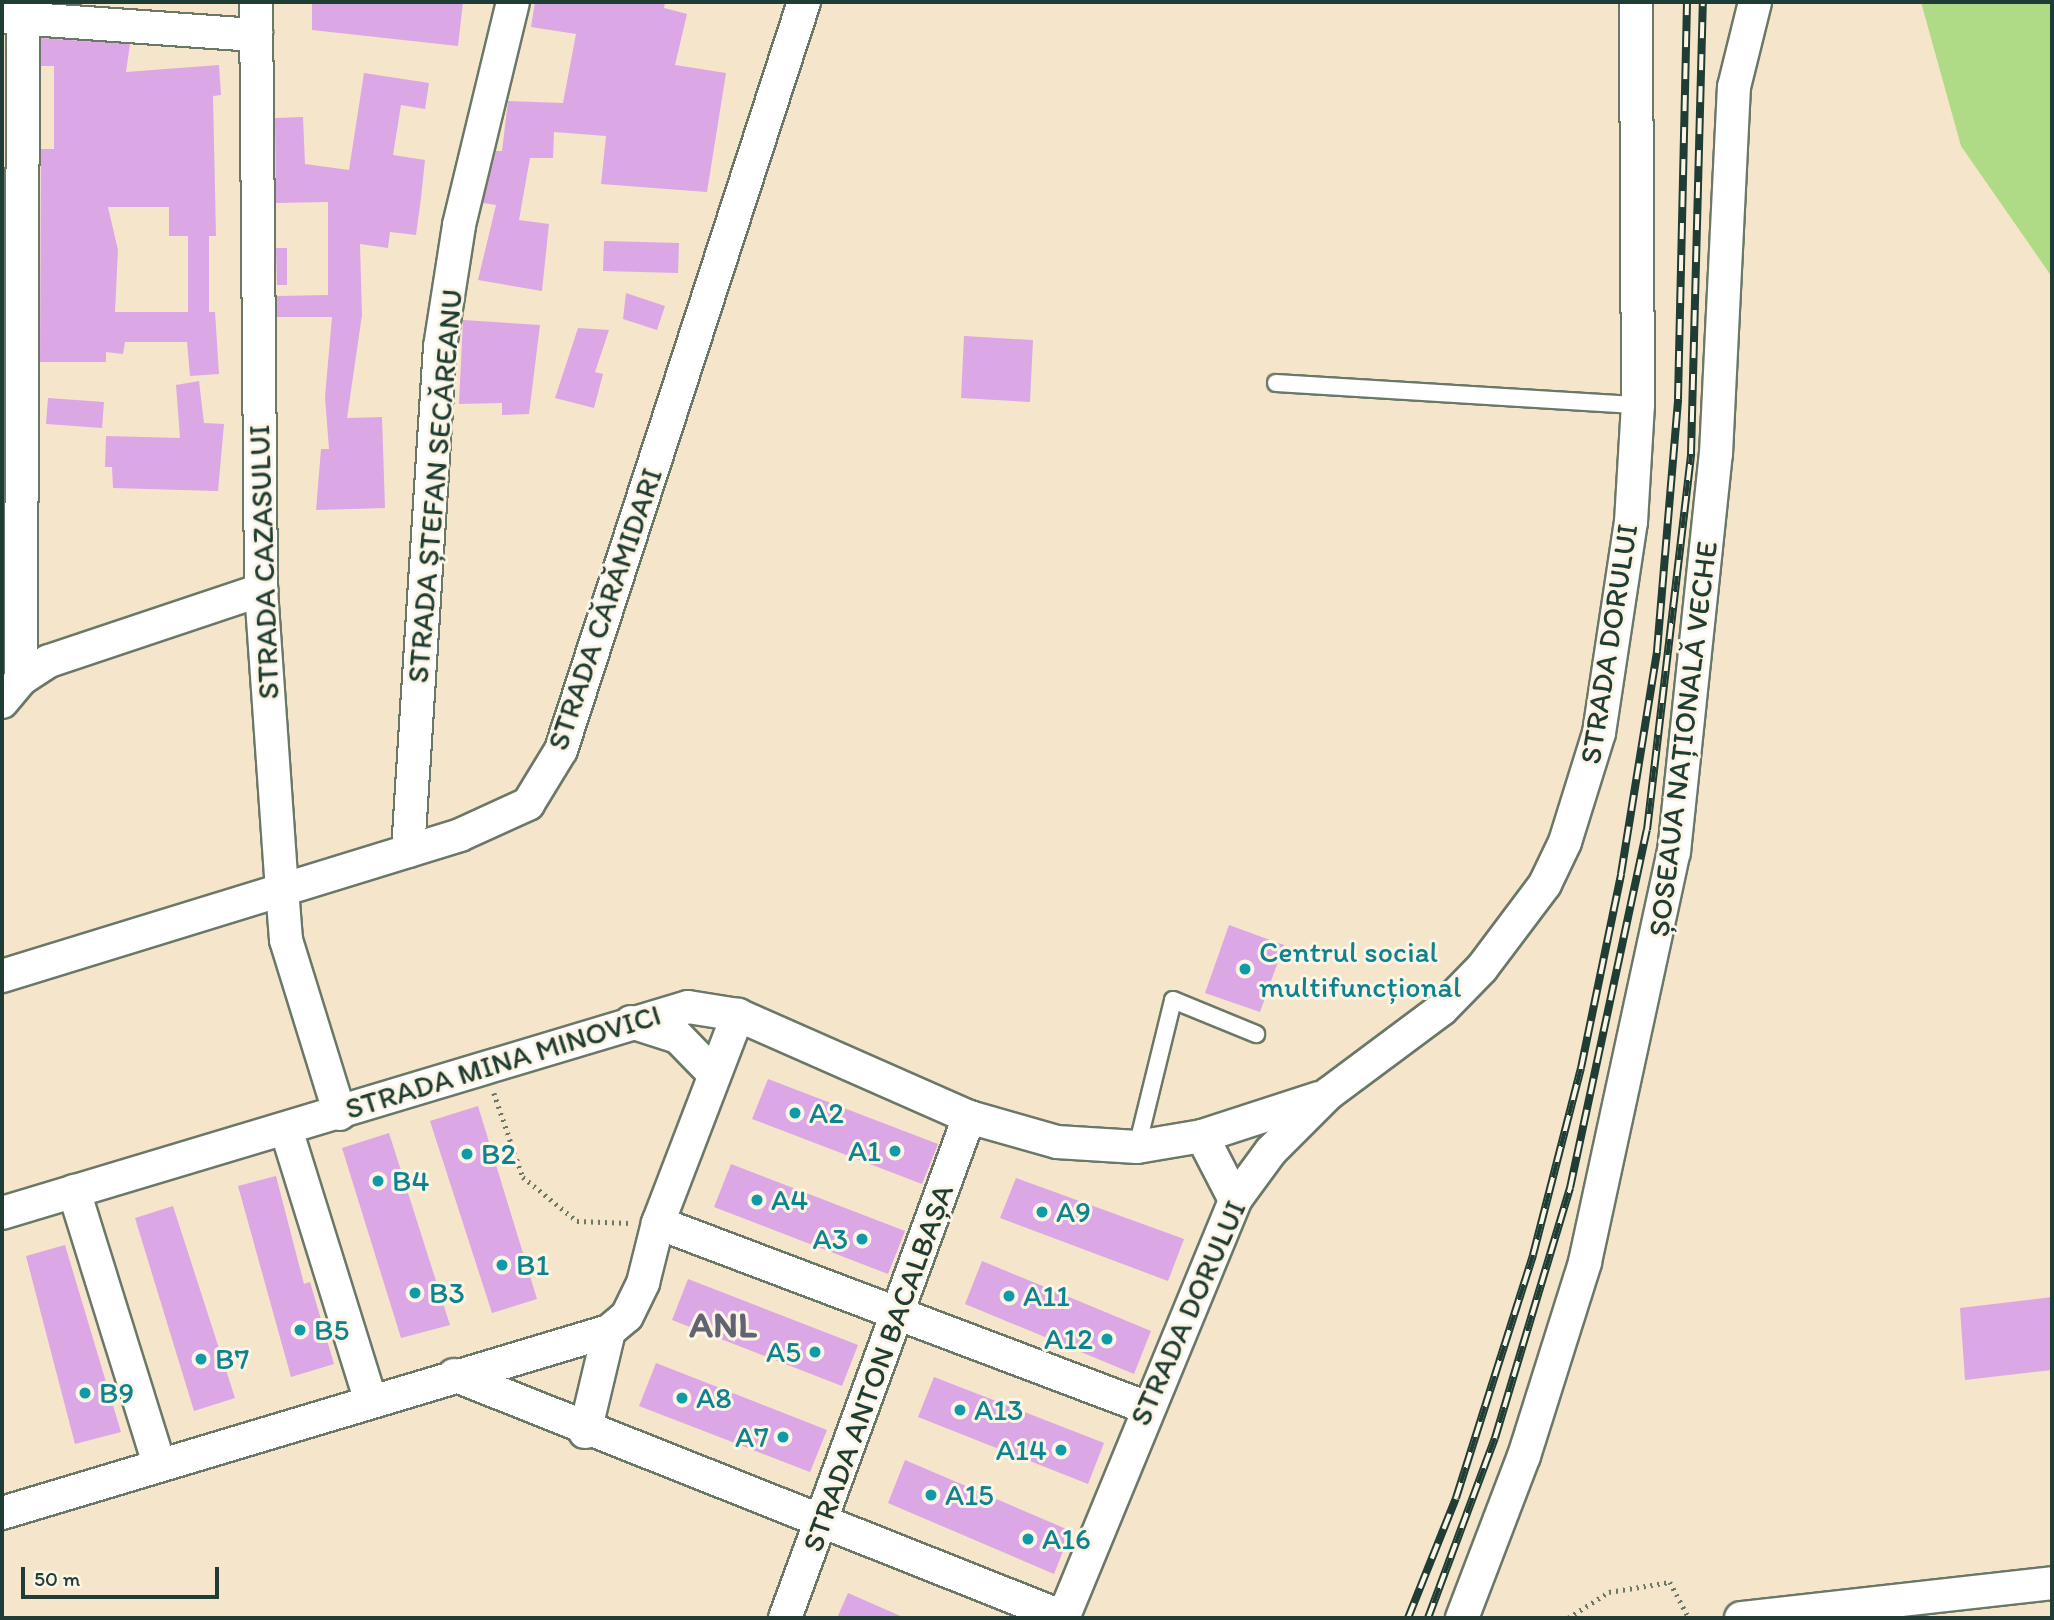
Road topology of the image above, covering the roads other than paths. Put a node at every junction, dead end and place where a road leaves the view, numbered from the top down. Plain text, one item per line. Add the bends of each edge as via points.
1 (256, 2) edge
2 (513, 2) edge
3 (804, 2) edge
4 (1636, 2) edge
5 (1755, 2) edge
6 (13, 19) edge
7 (256, 35) junction
8 (1276, 383) dead end
9 (1638, 405) junction
10 (261, 590) junction
11 (11, 690) edge
12 (408, 850) junction
13 (282, 889) junction
14 (2, 976) edge
15 (738, 1015) junction
16 (631, 1023) junction
17 (1255, 1034) dead end
18 (713, 1073) junction
19 (1328, 1094) junction
20 (340, 1114) junction
21 (969, 1117) junction
22 (286, 1129) junction
23 (1202, 1136) junction
24 (1136, 1147) junction
25 (74, 1191) junction
26 (1234, 1199) junction
27 (2, 1213) edge
28 (657, 1223) junction
29 (901, 1311) junction
30 (609, 1331) junction
31 (454, 1375) junction
32 (370, 1398) junction
33 (1145, 1406) junction
34 (585, 1433) junction
35 (158, 1461) junction
36 (2, 1513) edge
37 (823, 1524) junction
38 (2052, 1583) edge
39 (785, 1618) edge
40 (1063, 1618) edge
41 (1462, 1618) edge
42 (1741, 1618) edge

1 - 7 street, STRADA CAZASULUI
2 - 12 street, STRADA ȘTEFAN SECĂREANU via 459,225 440,347
3 - 12 street, STRADA CĂRĂMIDARI via 561,750 528,804
4 - 9 street, STRADA DORULUI
5 - 41 street, ȘOSEAUA NAȚIONALĂ VECHE via 1734,87 1716,454 1674,852 1585,1262 1524,1456
6 - 7 street
6 - 11 street
7 - 10 street, STRADA CAZASULUI
8 - 9 lane
9 - 19 street, STRADA DORULUI via 1622,604 1599,733 1565,842 1545,884 1482,968 1442,1009
10 - 11 street via 49,662
10 - 13 street, STRADA CAZASULUI
12 - 13 street, STRADA CĂRĂMIDARI
13 - 14 street, STRADA CĂRĂMIDARI
13 - 20 street, STRADA CAZASULUI via 286,940
15 - 16 street, STRADA MINA MINOVICI via 688,1007
15 - 18 street
15 - 21 street, STRADA MINA MINOVICI
16 - 18 street via 678,1037
16 - 20 street, STRADA MINA MINOVICI
17 - 24 lane via 1173,1000
18 - 28 street
19 - 23 street, STRADA MINA MINOVICI
19 - 26 street, STRADA DORULUI via 1271,1151
20 - 22 street, STRADA MINA MINOVICI
21 - 24 street, STRADA MINA MINOVICI via 1057,1142
21 - 29 street, STRADA ANTON BACALBAȘA
22 - 25 street, STRADA MINA MINOVICI
22 - 32 street
23 - 24 street, STRADA MINA MINOVICI
23 - 26 street
25 - 27 street, STRADA MINA MINOVICI
25 - 35 street
26 - 33 street, STRADA DORULUI
28 - 29 street
28 - 30 street via 643,1283 627,1316
29 - 33 street
29 - 37 street, STRADA ANTON BACALBAȘA
30 - 31 street
30 - 34 street
31 - 32 street
31 - 34 street
32 - 35 street
33 - 40 street, STRADA DORULUI
34 - 37 street
35 - 36 street
37 - 39 street, STRADA ANTON BACALBAȘA
37 - 40 street
38 - 42 street

